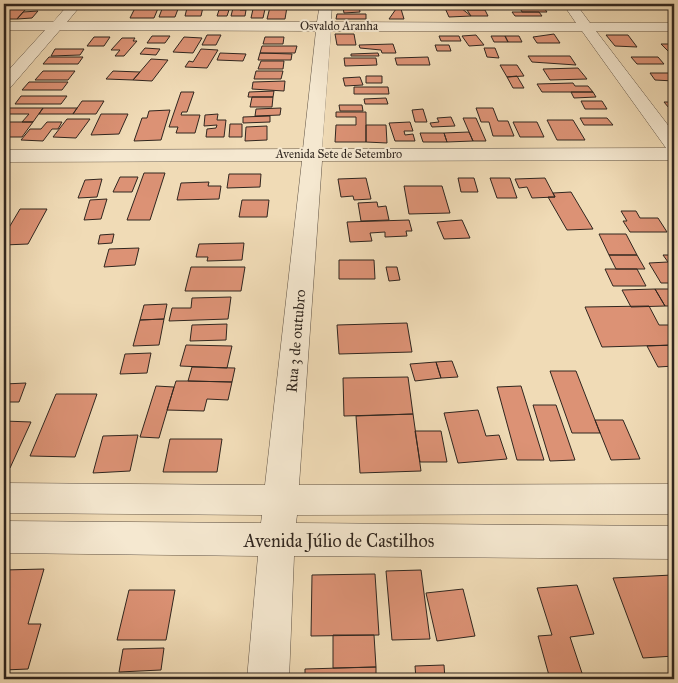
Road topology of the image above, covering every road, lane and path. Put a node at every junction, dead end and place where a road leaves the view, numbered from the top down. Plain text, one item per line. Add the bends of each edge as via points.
1 (76, 4) edge
2 (568, 4) edge
3 (325, 15) edge
4 (4, 26) edge
5 (56, 26) junction
6 (585, 26) junction
7 (674, 27) edge
8 (4, 86) edge
9 (674, 146) edge
10 (313, 154) junction
11 (674, 154) edge
12 (4, 156) edge
13 (4, 498) edge
14 (86, 499) junction
15 (607, 499) junction
16 (674, 499) edge
17 (282, 500) junction
18 (4, 537) edge
19 (73, 538) junction
20 (277, 540) junction
21 (620, 543) junction
22 (674, 543) edge
23 (268, 679) edge

1 - 5 street
2 - 6 street
3 - 5 street, Osvaldo Aranha
3 - 6 street, Osvaldo Aranha
3 - 10 street, Rua 3 de outubro
4 - 5 street, Osvaldo Aranha
5 - 8 street
6 - 7 street, Osvaldo Aranha
6 - 9 street
10 - 11 street, Avenida Sete de Setembro
10 - 12 street, Avenida Sete de Setembro
10 - 17 street, Rua 3 de outubro
13 - 14 street
14 - 17 street
14 - 19 street
15 - 16 street
15 - 17 street
15 - 21 street
17 - 20 street, Rua 3 de outubro
18 - 19 street, Avenida Júlio de Castilhos
19 - 20 street, Avenida Júlio de Castilhos
20 - 21 street, Avenida Júlio de Castilhos
20 - 23 street, Rua 3 de outubro
21 - 22 street, Avenida Júlio de Castilhos

